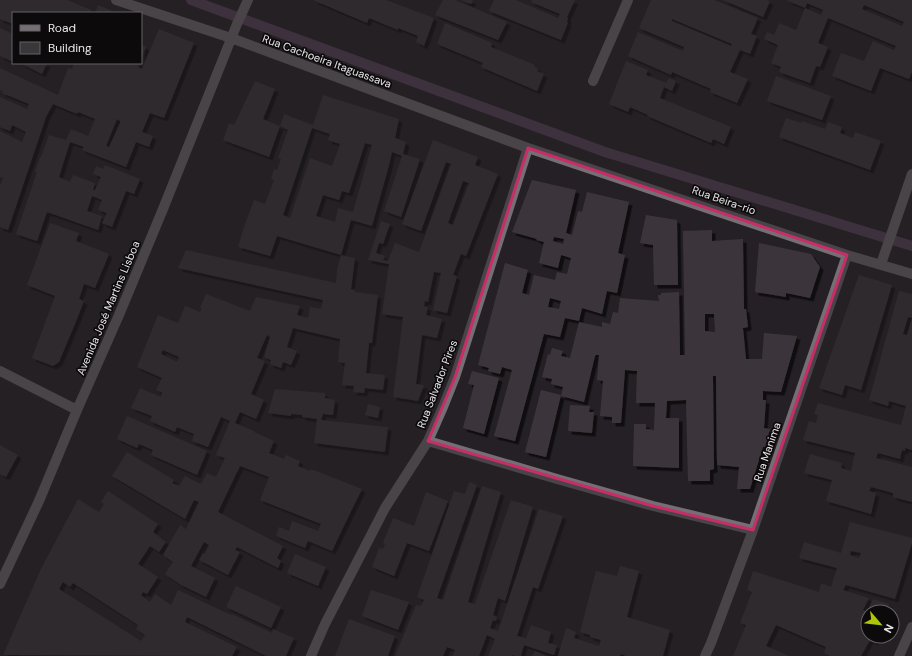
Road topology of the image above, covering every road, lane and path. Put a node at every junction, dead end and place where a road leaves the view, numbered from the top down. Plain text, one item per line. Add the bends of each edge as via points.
1 (116, 0) edge
2 (248, 0) edge
3 (628, 0) edge
4 (231, 38) junction
5 (593, 81) dead end
6 (528, 148) junction
7 (912, 174) edge
8 (847, 254) junction
9 (881, 264) junction
10 (912, 274) edge
11 (0, 371) edge
12 (77, 410) junction
13 (428, 441) junction
14 (753, 530) junction
15 (0, 584) edge
16 (912, 627) edge
17 (311, 656) edge
18 (705, 656) edge
19 (899, 656) edge

1 - 4 street, Rua Cachoeira Itaguassava
2 - 4 street, Avenida José Martins Lisboa
3 - 5 street
4 - 6 street, Rua Cachoeira Itaguassava
4 - 12 street, Avenida José Martins Lisboa via 137,272
6 - 8 street, Rua Beira-rio
6 - 13 street, Rua Salvador Pires via 455,377
7 - 9 street
8 - 9 street, Rua Beira-rio
8 - 14 street, Rua Manima
9 - 10 street, Rua Beira-rio
11 - 12 street
12 - 15 street, Avenida José Martins Lisboa via 39,501
13 - 14 street via 645,504
13 - 17 street, Rua Salvador Pires via 385,508
14 - 18 street, Rua Manima
16 - 19 street

